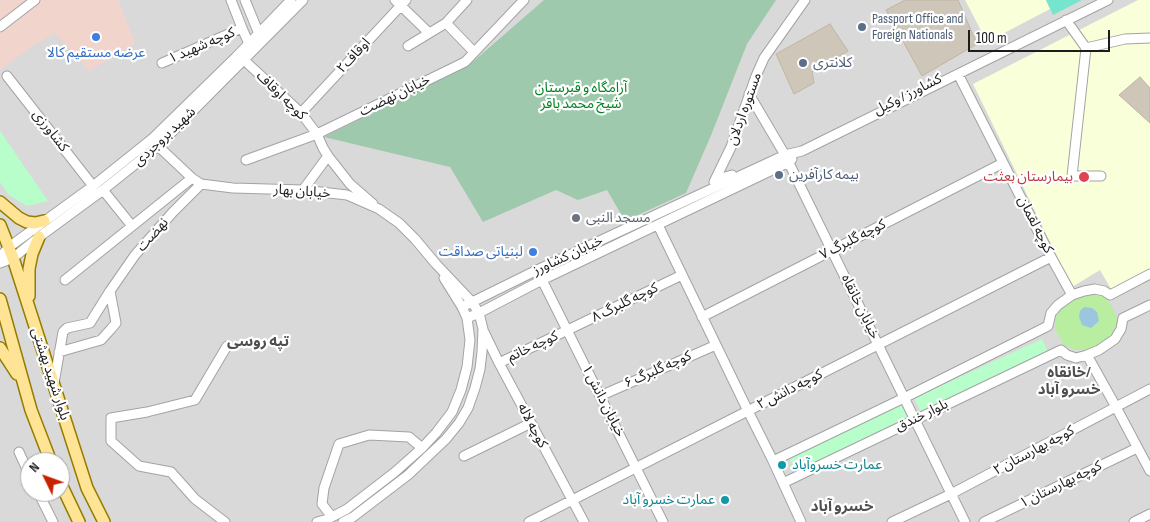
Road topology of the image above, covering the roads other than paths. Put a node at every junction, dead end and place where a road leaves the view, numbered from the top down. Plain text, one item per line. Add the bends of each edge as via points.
1 (35, 0) edge
2 (231, 0) edge
3 (245, 0) edge
4 (291, 0) edge
5 (303, 0) edge
6 (467, 0) edge
7 (524, 0) edge
8 (805, 0) edge
9 (1097, 0) edge
10 (1108, 0) edge
11 (401, 2) edge
12 (1066, 20) junction
13 (446, 23) junction
14 (0, 27) edge
15 (242, 28) junction
16 (429, 33) junction
17 (259, 34) junction
18 (1150, 38) edge
19 (249, 44) junction
20 (408, 46) dead end
21 (1086, 48) junction
22 (474, 52) junction
23 (244, 60) junction
24 (162, 63) dead end
25 (958, 74) junction
26 (7, 76) dead end
27 (750, 94) junction
28 (301, 113) junction
29 (317, 134) junction
30 (155, 142) junction
31 (328, 156) junction
32 (786, 157) junction
33 (246, 160) dead end
34 (1004, 163) junction
35 (1100, 176) dead end
36 (192, 178) junction
37 (715, 180) junction
38 (201, 184) junction
39 (93, 186) junction
40 (103, 190) junction
41 (303, 190) junction
42 (704, 193) junction
43 (0, 202) edge
44 (379, 209) junction
45 (44, 221) junction
46 (0, 225) edge
47 (658, 225) junction
48 (132, 226) junction
49 (39, 237) junction
50 (832, 250) junction
51 (11, 252) junction
52 (0, 257) edge
53 (1051, 257) junction
54 (0, 263) edge
55 (436, 264) junction
56 (537, 270) junction
57 (1150, 274) edge
58 (682, 275) junction
59 (65, 280) dead end
60 (542, 280) junction
61 (110, 291) junction
62 (1072, 295) junction
63 (0, 298) edge
64 (472, 302) junction
65 (1150, 305) edge
66 (462, 307) junction
67 (30, 312) junction
68 (479, 313) junction
69 (702, 317) junction
70 (466, 318) junction
71 (483, 330) junction
72 (568, 330) junction
73 (716, 345) junction
74 (878, 345) junction
75 (227, 346) dead end
76 (0, 348) edge
77 (59, 352) junction
78 (1087, 355) junction
79 (499, 363) junction
80 (54, 385) junction
81 (26, 389) junction
82 (1150, 389) edge
83 (600, 396) junction
84 (904, 398) junction
85 (1116, 407) junction
86 (748, 411) junction
87 (915, 420) junction
88 (531, 423) junction
89 (422, 448) junction
90 (1138, 448) junction
91 (47, 452) edge
92 (464, 456) dead end
93 (773, 461) junction
94 (636, 468) junction
95 (1150, 472) edge
96 (783, 483) junction
97 (951, 494) junction
98 (572, 500) junction
99 (43, 502) edge
100 (70, 502) edge
101 (347, 509) junction
102 (1150, 514) edge
103 (332, 517) junction
104 (354, 520) edge
105 (53, 522) edge
106 (79, 522) edge
107 (104, 522) edge
108 (225, 522) edge
109 (317, 522) edge
110 (343, 522) edge
111 (529, 522) edge
112 (584, 522) edge
113 (664, 522) edge
114 (801, 522) edge
115 (892, 522) edge
116 (965, 522) edge
117 (984, 522) edge
118 (1134, 522) edge

1 - 14 street
2 - 15 street
3 - 17 street
4 - 17 street, شهید بروجردی
5 - 23 street, شهید بروجردی
6 - 13 street
7 - 22 street, خیابان نهضت
8 - 27 street, مستوره اردلان via 764,58
9 - 32 street, کشاورز / وکیل
10 - 12 street, خیابان کشاورز
11 - 16 street
11 - 28 street, اوقاف۲
12 - 21 street
12 - 25 street, خیابان کشاورز
13 - 16 street
13 - 22 street
15 - 19 street
15 - 24 street, کوچه شهید ۱
16 - 20 street
17 - 19 street, شهید بروجردی
18 - 21 street via 1125,39
19 - 30 street, شهید بروجردی
21 - 35 street via 1072,176
22 - 29 street, خیابان نهضت via 465,62
23 - 28 street, کوچه اوقاف
23 - 30 street, شهید بروجردی
25 - 32 street, خیابان کشاورز
25 - 34 street, کوچه لقمان
26 - 39 street, کشاورزی
27 - 32 street, خیابان خانقاه
27 - 37 street, مستوره اردلان
28 - 29 street, کوچه اوقاف
29 - 31 street, کوچه اوقاف
29 - 33 street, خیابان نهضت
30 - 36 street, خیابان بهار
30 - 39 street, شهید بروجردی
30 - 40 street, شهید بروجردی
31 - 41 street
31 - 44 street, کوچه اوقاف via 350,184
32 - 37 street, کشاورز / وکیل
32 - 42 street, خیابان کشاورز
32 - 47 street, خیابان کشاورز
32 - 50 street, خیابان خانقاه
34 - 50 street, کوچه گلبرگ ۷
34 - 53 street, کوچه لقمان
36 - 38 street, خیابان بهار
36 - 48 street
37 - 42 street, مستوره اردلان
38 - 41 street, خیابان بهار
38 - 61 street, نهضت via 135,255
39 - 45 street, شهید بروجردی
40 - 48 street, نهضت
40 - 49 street, شهید بروجردی
41 - 44 street, خیابان بهار via 347,195
42 - 56 street, خیابان کشاورز
43 - 45 main road via 27,222
44 - 55 street, خیابان بهار via 399,223
45 - 51 street, شهید بروجردی
46 - 51 main road, بلوار شهید بهشتی
47 - 58 street
47 - 60 street, خیابان کشاورز
48 - 59 street
49 - 51 street, شهید بروجردی
49 - 67 main road via 29,269
50 - 69 street, کوچه گلبرگ ۷
50 - 74 street, خیابان خانقاه
51 - 52 street
51 - 54 street
51 - 67 main road, بلوار شهید بهشتی
53 - 62 street, کوچه لقمان
53 - 74 street, کوچه دانش ۲
55 - 64 street, خیابان بهار
55 - 66 street, خیابان بهار
56 - 60 street, خیابان دانش ۱
56 - 64 street, خیابان کشاورز
57 - 62 street via 1110,295 1095,289
58 - 69 street
58 - 72 street, کوچه گلبرگ ۸
60 - 68 street, خیابان کشاورز
60 - 72 street, خیابان دانش ۱
61 - 77 street, نهضت via 90,323 63,332
61 - 77 street via 116,323 101,340
62 - 84 street, بلوار خندق via 1051,313 1048,326
63 - 81 main road, بلوار شهید بهشتی
64 - 66 street, خیابان کشاورز
64 - 68 street
65 - 78 street via 1123,318 1115,339
66 - 70 street
67 - 80 main road, بلوار شهید بهشتی
68 - 70 street, خیابان کشاورز
68 - 71 street
69 - 73 street
70 - 89 street via 470,340 461,390 452,412
71 - 79 street, کوچه لاله
71 - 104 street via 476,388 459,423 408,475
72 - 79 street, کوچه خاتم
72 - 83 street, خیابان دانش ۱
73 - 83 street, کوچه گلبرگ ۶
73 - 86 street
74 - 84 street, خیابان خانقاه
74 - 86 street, کوچه دانش ۲
75 - 108 street via 195,400 111,418 111,441 139,466 171,472 195,499
76 - 81 main road
77 - 80 street
78 - 85 street
78 - 87 street, بلوار خندق via 1076,358 1061,350
79 - 88 street, کوچه لاله
80 - 107 main road, بلوار شهید بهشتی via 87,488
81 - 91 main road, بلوار شهید بهشتی
82 - 85 street, کوچه بهارستان ۲
83 - 94 street, خیابان دانش ۱
84 - 87 street, خیابان خانقاه
84 - 93 street, بلوار خندق
85 - 90 street
85 - 97 street, کوچه بهارستان ۲
86 - 93 street
86 - 94 street, کوچه دانش ۲
87 - 96 street, بلوار خندق
87 - 97 street, خیابان خانقاه
88 - 92 street
88 - 98 street, کوچه لاله
89 - 101 street
89 - 103 street via 409,437 369,435 339,444 322,504
90 - 95 street
90 - 117 street, کوچه بهارستان ۱
93 - 96 street
94 - 98 street, کوچه دانش ۲
94 - 113 street, خیابان دانش ۱
96 - 114 street
97 - 115 street, کوچه بهارستان ۲
97 - 116 street, خیابان خانقاه
98 - 111 street, کوچه دانش ۲
98 - 112 street, کوچه لاله
99 - 105 street
100 - 106 main road
101 - 103 street
101 - 104 street
102 - 118 street
103 - 109 street
104 - 110 street

